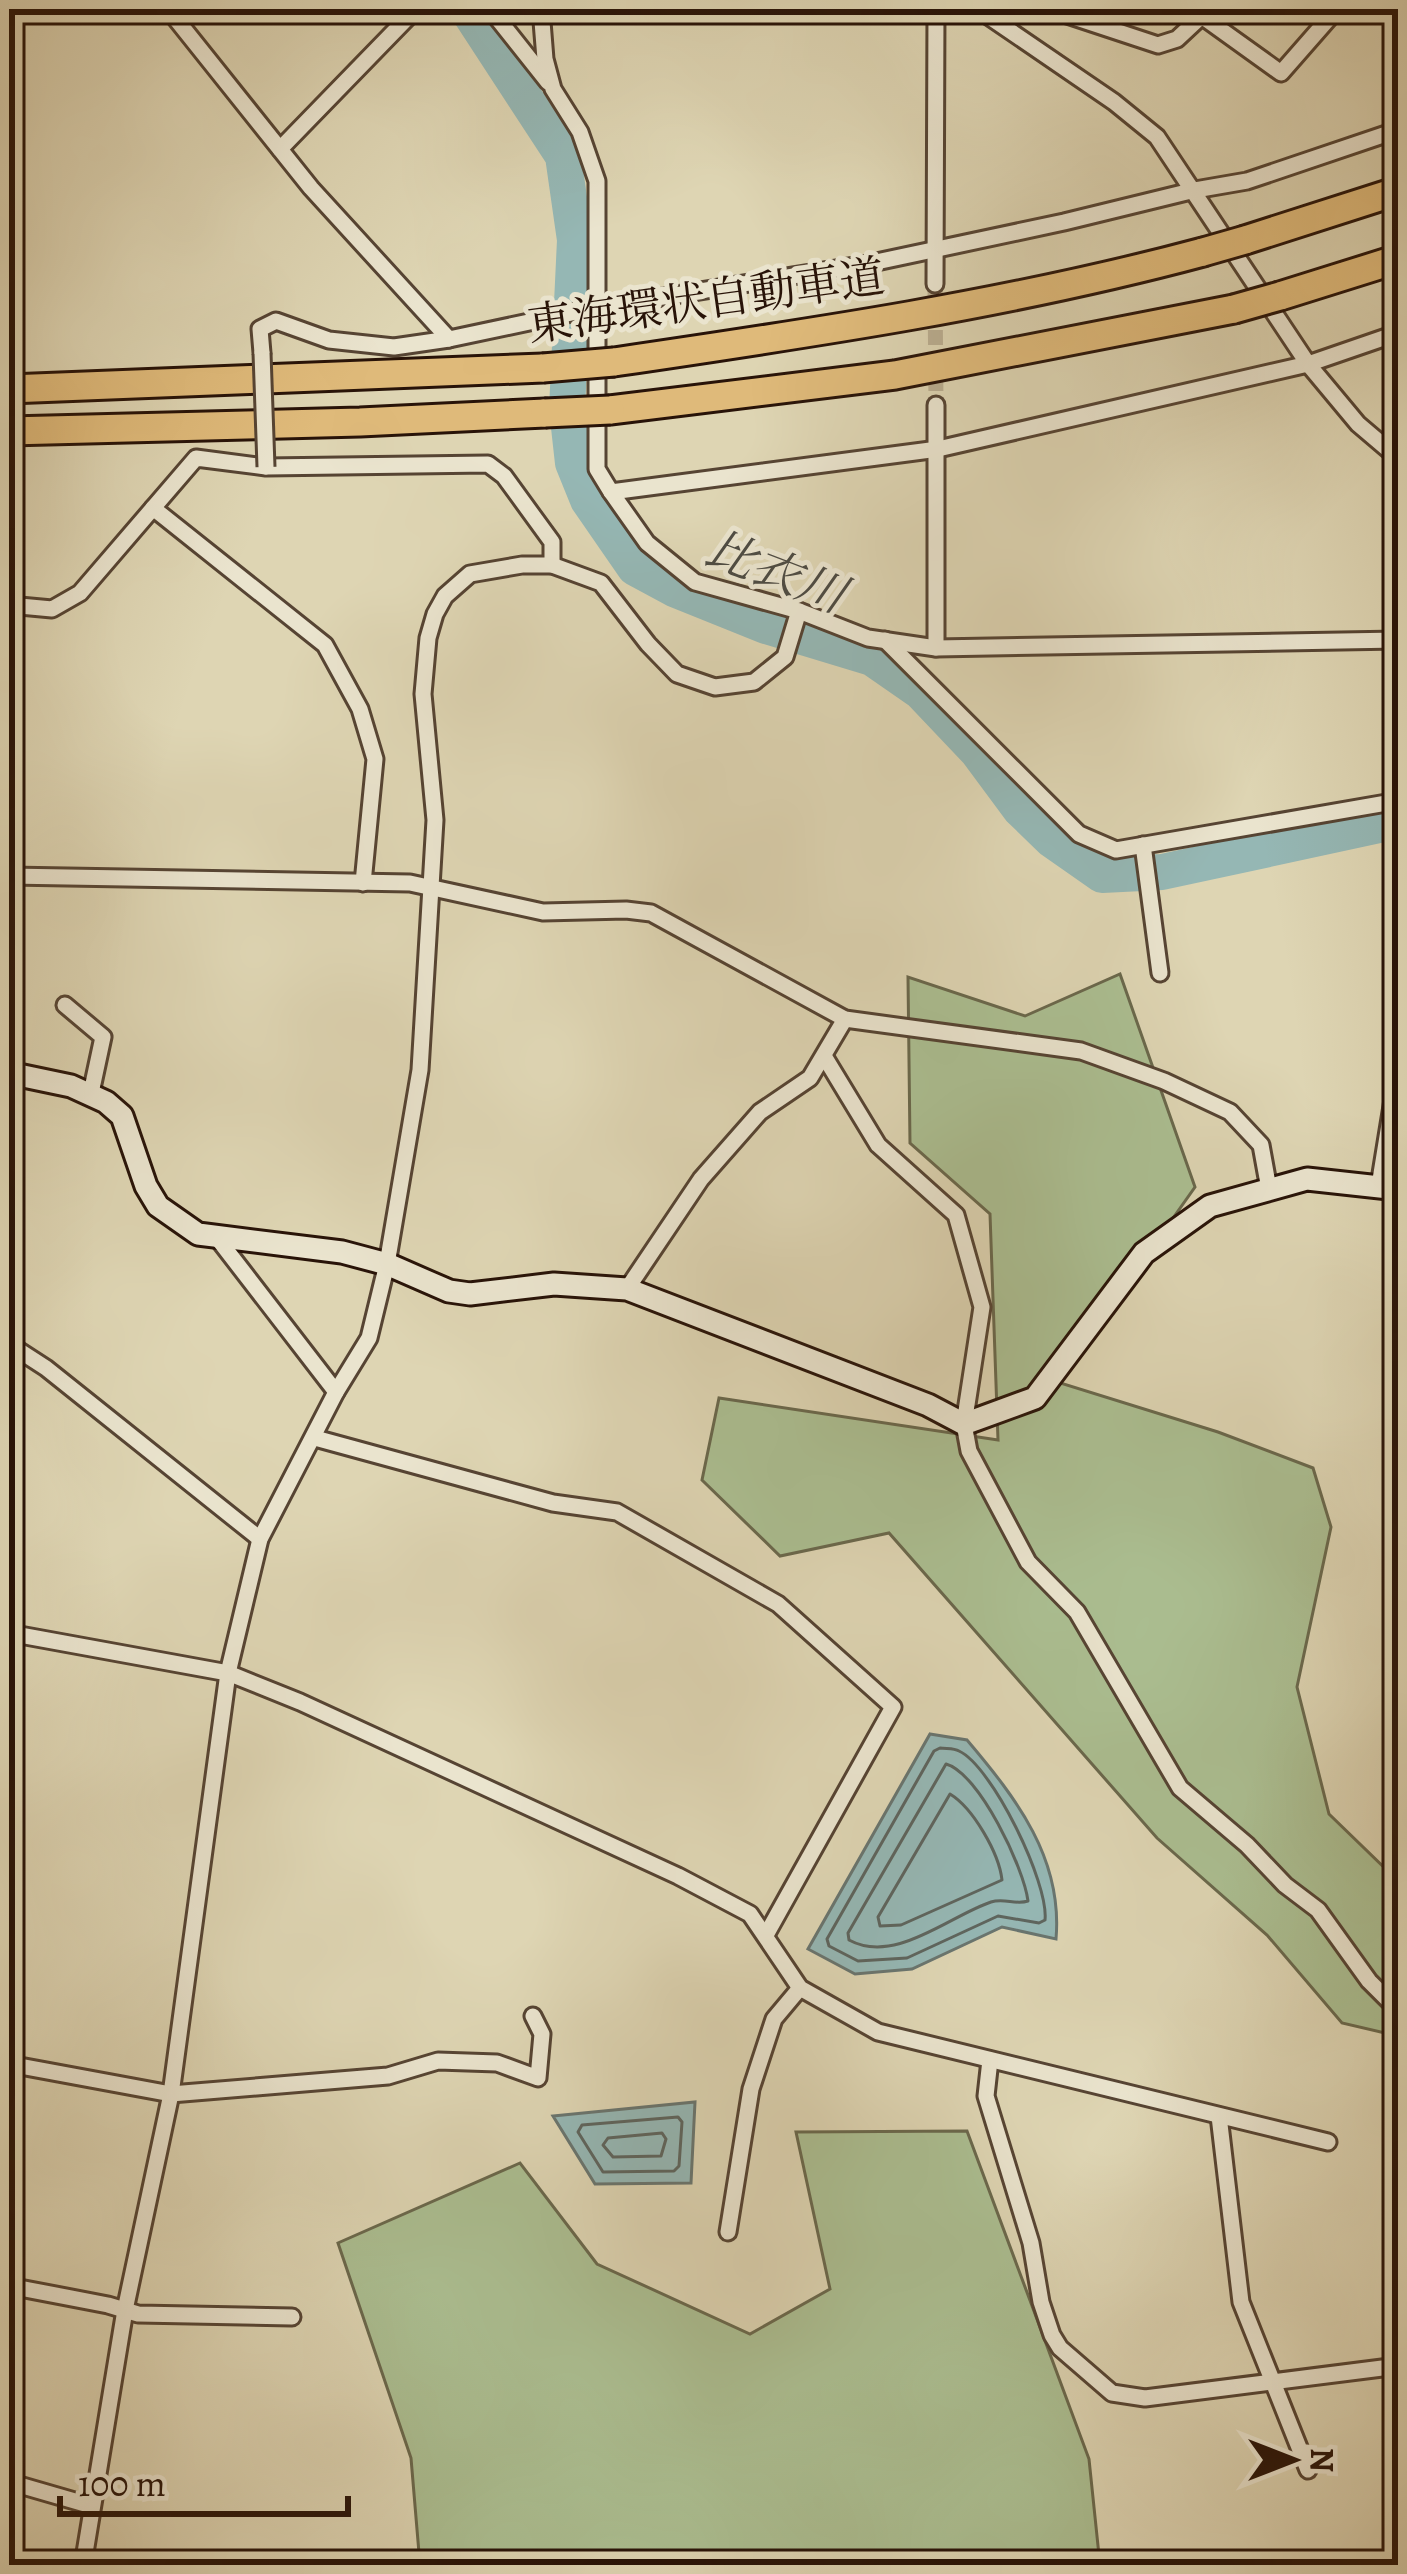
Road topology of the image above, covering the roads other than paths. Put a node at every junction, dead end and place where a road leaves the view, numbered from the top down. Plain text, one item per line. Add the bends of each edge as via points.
1 (168, 9) edge
2 (416, 9) edge
3 (490, 9) edge
4 (542, 9) edge
5 (936, 9) edge
6 (978, 9) edge
7 (1049, 9) edge
8 (1337, 9) edge
9 (1206, 13) edge
10 (553, 89) junction
11 (1398, 130) edge
12 (280, 149) junction
13 (1195, 190) junction
14 (1398, 191) edge
15 (934, 250) junction
16 (1398, 259) edge
17 (935, 284) tunnel mouth
18 (596, 308) junction
19 (1398, 333) edge
20 (449, 339) junction
21 (1308, 364) junction
22 (9, 389) edge
23 (936, 405) tunnel mouth
24 (9, 431) edge
25 (938, 448) junction
26 (1398, 458) edge
27 (266, 467) junction
28 (611, 492) junction
29 (153, 508) junction
30 (552, 566) junction
31 (9, 605) edge
32 (799, 611) junction
33 (885, 640) junction
34 (1398, 640) edge
35 (936, 648) junction
36 (1398, 801) edge
37 (1143, 845) junction
38 (9, 876) edge
39 (363, 883) junction
40 (433, 887) junction
41 (1160, 973) dead end
42 (65, 1005) dead end
43 (844, 1019) junction
44 (824, 1056) junction
45 (1398, 1069) edge
46 (9, 1073) edge
47 (91, 1093) junction
48 (1389, 1188) edge
49 (1269, 1189) junction
50 (218, 1238) junction
51 (387, 1264) junction
52 (627, 1289) junction
53 (9, 1344) edge
54 (336, 1392) junction
55 (964, 1424) junction
56 (314, 1438) junction
57 (260, 1539) junction
58 (9, 1633) edge
59 (228, 1673) junction
60 (766, 1935) junction
61 (800, 1988) junction
62 (1398, 2009) edge
63 (533, 2016) dead end
64 (990, 2060) junction
65 (9, 2063) edge
66 (171, 2094) junction
67 (1219, 2116) junction
68 (1328, 2142) dead end
69 (728, 2232) dead end
70 (9, 2286) edge
71 (125, 2310) junction
72 (292, 2317) dead end
73 (1398, 2366) edge
74 (1274, 2380) junction
75 (1308, 2470) dead end
76 (9, 2482) edge
77 (92, 2506) junction
78 (82, 2565) edge

1 - 12 street
2 - 12 street
3 - 10 street
4 - 10 street
5 - 15 street
6 - 13 street via 1157,137
7 - 9 street via 1158,45
8 - 9 street via 1281,73
10 - 18 street via 597,181
11 - 13 street via 1247,181
12 - 20 street
13 - 15 street
13 - 21 street
14 - 22 highway, 東海環状自動車道, bridge via 1203,252 1031,293 614,362
15 - 17 street
15 - 18 street
16 - 24 highway, 東海環状自動車道, bridge via 1234,309 895,375 610,410
18 - 20 street
18 - 28 street via 597,469
19 - 21 street
20 - 27 street, bridge via 394,346 329,340 276,321 260,328
21 - 25 street
21 - 26 street
23 - 25 street
25 - 28 street
25 - 35 street
27 - 29 street via 196,458
27 - 30 street via 488,464 552,542
28 - 32 street via 646,544 695,582
29 - 31 street via 80,593 52,609
29 - 39 street via 326,645 360,709 375,760
30 - 32 street via 601,583 677,674 715,686 754,682 785,657
30 - 40 street via 470,574 435,614 424,694
32 - 33 street
33 - 35 street
33 - 37 street via 1079,834 1116,850
34 - 35 street
36 - 37 street
37 - 41 street
38 - 39 street
39 - 40 street
40 - 43 street via 543,912 651,913
40 - 51 street via 420,1070
42 - 47 street via 103,1037
43 - 44 street
43 - 49 street via 1081,1051 1164,1081 1230,1112 1261,1145
44 - 52 street via 800,1088 760,1112 727,1148
44 - 55 street via 878,1145 956,1215 982,1307
45 - 48 street
46 - 47 street
47 - 50 street via 122,1116 158,1206
48 - 49 street via 1307,1179
49 - 55 street via 1210,1206 1144,1253 1035,1398
50 - 51 street via 303,1245
50 - 54 street
51 - 52 street via 470,1294 554,1284
51 - 54 street via 370,1338
52 - 55 street
53 - 57 street
54 - 56 street
55 - 62 street via 994,1504 1028,1562 1105,1654 1166,1770 1318,1910
56 - 57 street
56 - 60 street via 553,1503 617,1512 778,1604 893,1707
57 - 59 street
58 - 59 street
59 - 60 street via 679,1876 750,1914
59 - 66 street
60 - 61 street
61 - 64 street via 878,2032
61 - 69 street via 774,2019 751,2089
63 - 66 street via 542,2034 538,2078 496,2063 437,2062 388,2076
64 - 67 street
64 - 74 street via 986,2096 1045,2319 1060,2348 1112,2393 1128,2396
65 - 66 street
66 - 71 street
67 - 68 street
67 - 74 street via 1241,2302
70 - 71 street
71 - 72 street
71 - 77 street
73 - 74 street
74 - 75 street
76 - 77 street
77 - 78 street

